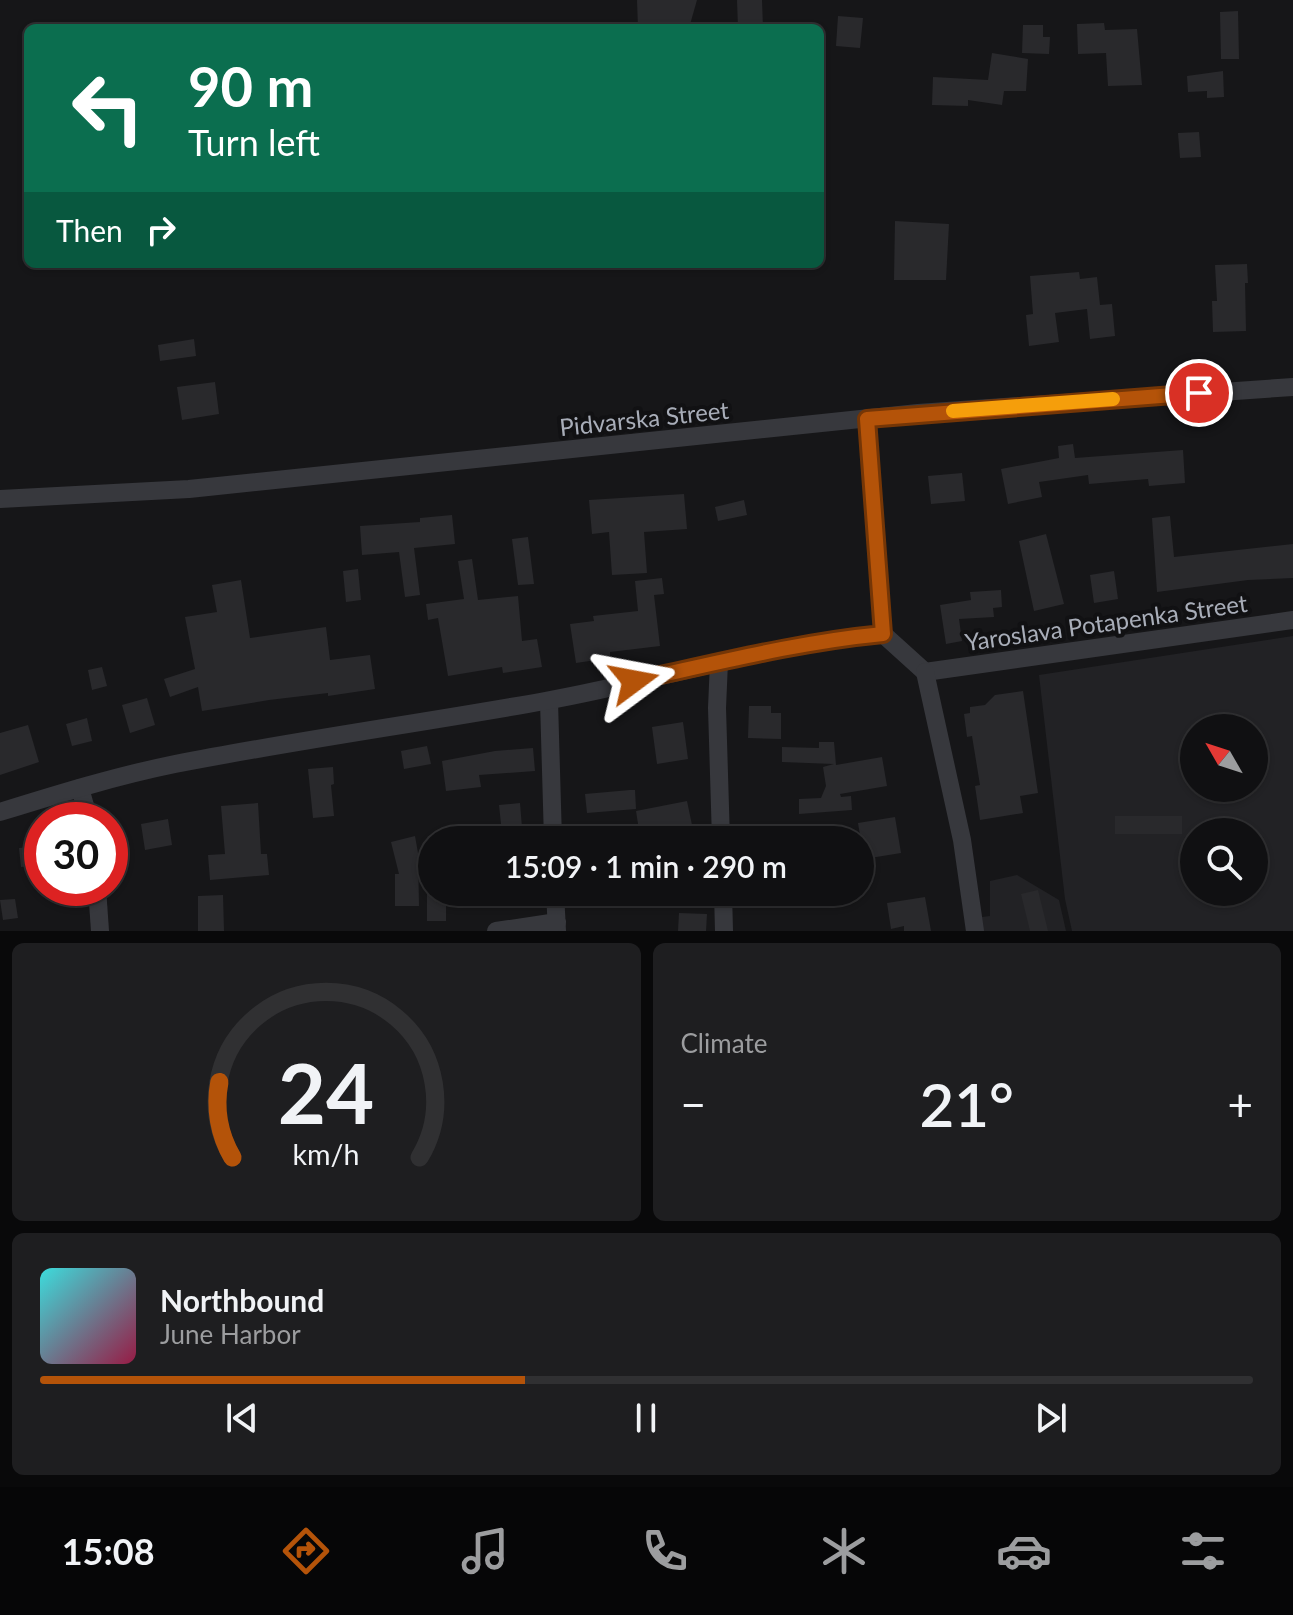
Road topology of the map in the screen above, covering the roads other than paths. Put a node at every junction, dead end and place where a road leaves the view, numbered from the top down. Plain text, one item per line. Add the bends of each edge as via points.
1 (1293, 387) edge
2 (867, 419) junction
3 (0, 499) edge
4 (1293, 620) edge
5 (883, 634) junction
6 (719, 662) junction
7 (925, 672) junction
8 (549, 701) junction
9 (80, 788) junction
10 (84, 802) edge
11 (0, 812) edge
12 (553, 826) edge
13 (721, 826) edge
14 (98, 906) edge
15 (556, 906) edge
16 (723, 906) edge
17 (557, 926) edge
18 (100, 931) edge
19 (496, 931) edge
20 (724, 931) edge
21 (975, 931) edge

1 - 2 street, Pidvarska Street
2 - 3 street, Pidvarska Street via 189,489
2 - 5 street
4 - 7 street, Yaroslava Potapenka Street
5 - 6 street
5 - 7 street
6 - 8 street
6 - 13 street
7 - 21 street via 962,840
8 - 9 street via 176,764
8 - 12 street
9 - 10 street
9 - 11 street
14 - 18 street
15 - 17 street
16 - 20 street
17 - 19 street

